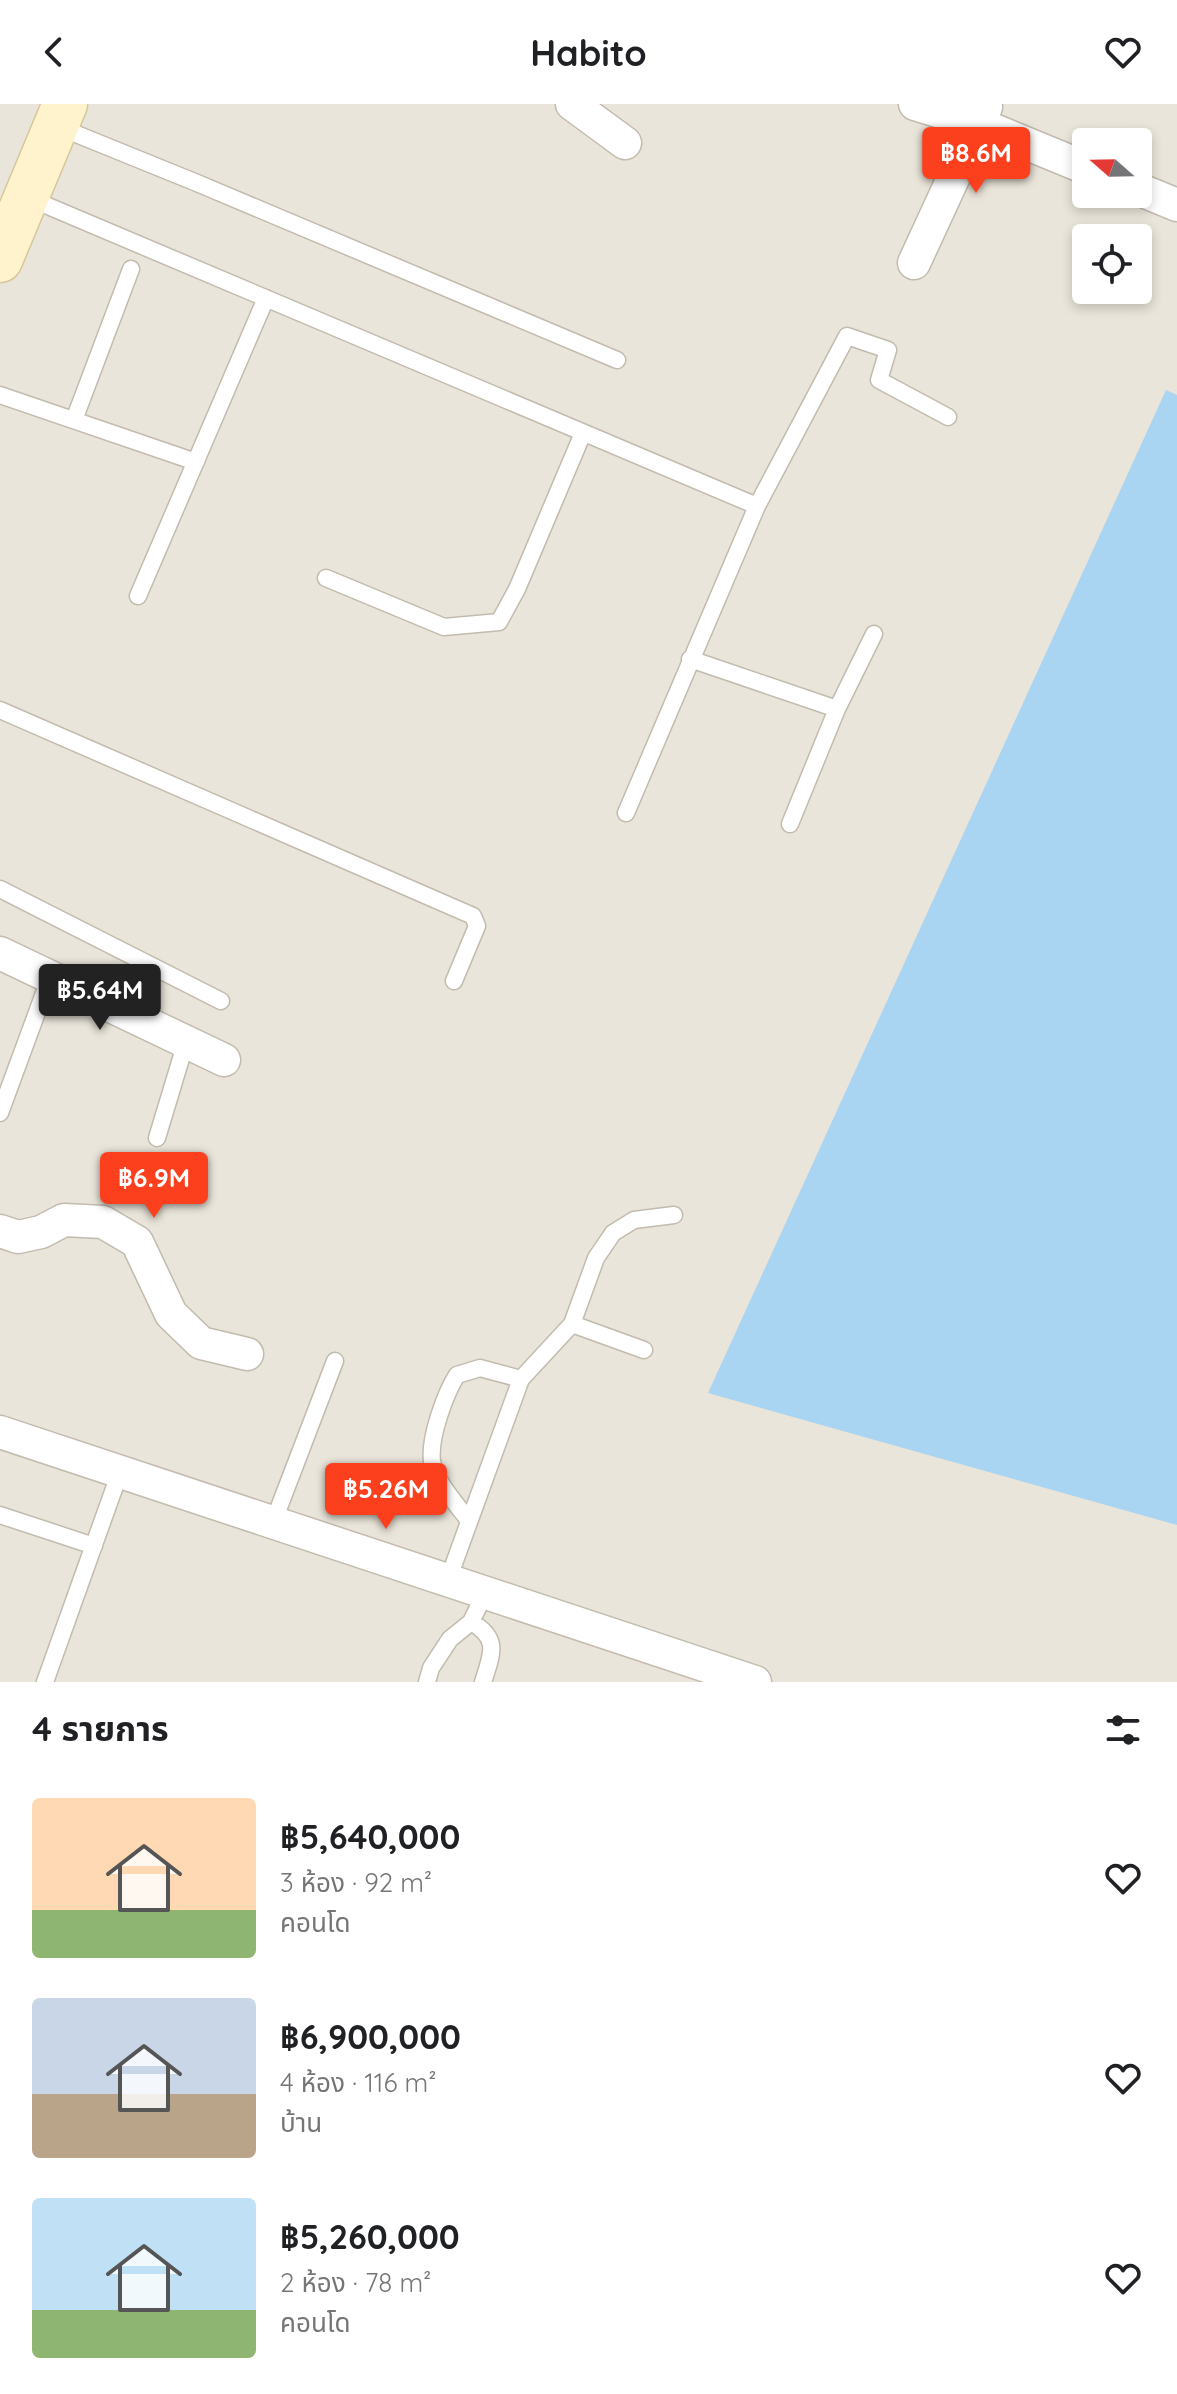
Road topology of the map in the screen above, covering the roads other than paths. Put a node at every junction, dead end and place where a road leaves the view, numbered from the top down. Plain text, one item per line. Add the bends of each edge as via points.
1 (572, 104) edge
2 (915, 104) edge
3 (983, 114) edge
4 (61, 115) edge
5 (625, 143) dead end
6 (1072, 161) edge
7 (1152, 195) edge
8 (27, 197) junction
9 (1177, 205) edge
10 (0, 260) edge
11 (914, 263) dead end
12 (131, 269) dead end
13 (266, 298) junction
14 (617, 360) dead end
15 (0, 395) edge
16 (948, 417) dead end
17 (74, 420) junction
18 (583, 433) junction
19 (196, 462) junction
20 (757, 506) junction
21 (326, 578) dead end
22 (138, 596) dead end
23 (874, 634) dead end
24 (690, 659) junction
25 (837, 709) junction
26 (1, 712) edge
27 (626, 813) dead end
28 (790, 824) dead end
29 (0, 889) edge
30 (0, 953) edge
31 (50, 977) junction
32 (454, 981) dead end
33 (221, 1001) dead end
34 (186, 1042) junction
35 (224, 1060) dead end
36 (0, 1113) edge
37 (157, 1138) dead end
38 (674, 1215) dead end
39 (0, 1231) edge
40 (572, 1324) junction
41 (644, 1350) dead end
42 (247, 1354) dead end
43 (335, 1361) dead end
44 (521, 1379) junction
45 (0, 1432) edge
46 (120, 1472) junction
47 (0, 1515) edge
48 (469, 1521) junction
49 (273, 1523) junction
50 (94, 1546) junction
51 (448, 1580) junction
52 (485, 1593) junction
53 (471, 1622) junction
54 (45, 1682) edge
55 (427, 1682) edge
56 (483, 1682) edge
57 (755, 1682) edge

1 - 5 street
2 - 3 street
3 - 6 street
3 - 11 street
4 - 8 street
4 - 14 lane
7 - 9 street
8 - 10 street
8 - 13 lane
12 - 17 lane
13 - 18 lane
13 - 19 lane
15 - 17 lane
16 - 20 lane via 879,380 888,350 847,336
17 - 19 lane
18 - 20 lane
18 - 21 lane via 499,622 444,627
19 - 22 lane
20 - 24 lane
23 - 25 lane
24 - 25 lane
24 - 27 lane
25 - 28 lane
26 - 32 lane via 473,916 477,926
29 - 33 lane
30 - 31 street
31 - 34 street
31 - 36 lane
34 - 35 street
34 - 37 lane
38 - 40 lane via 634,1220 613,1233 596,1258
39 - 42 street via 18,1237 64,1220 103,1222 137,1242 171,1314 201,1343
40 - 41 lane
40 - 44 lane
43 - 49 lane
44 - 48 lane
44 - 48 lane via 480,1368 457,1375 445,1393 432,1460 443,1486
45 - 46 street
46 - 49 street
46 - 50 lane
47 - 50 lane
48 - 51 lane
49 - 51 street
50 - 54 lane
51 - 52 street
52 - 53 lane
52 - 57 street
53 - 55 lane via 450,1639
53 - 56 lane via 490,1639

